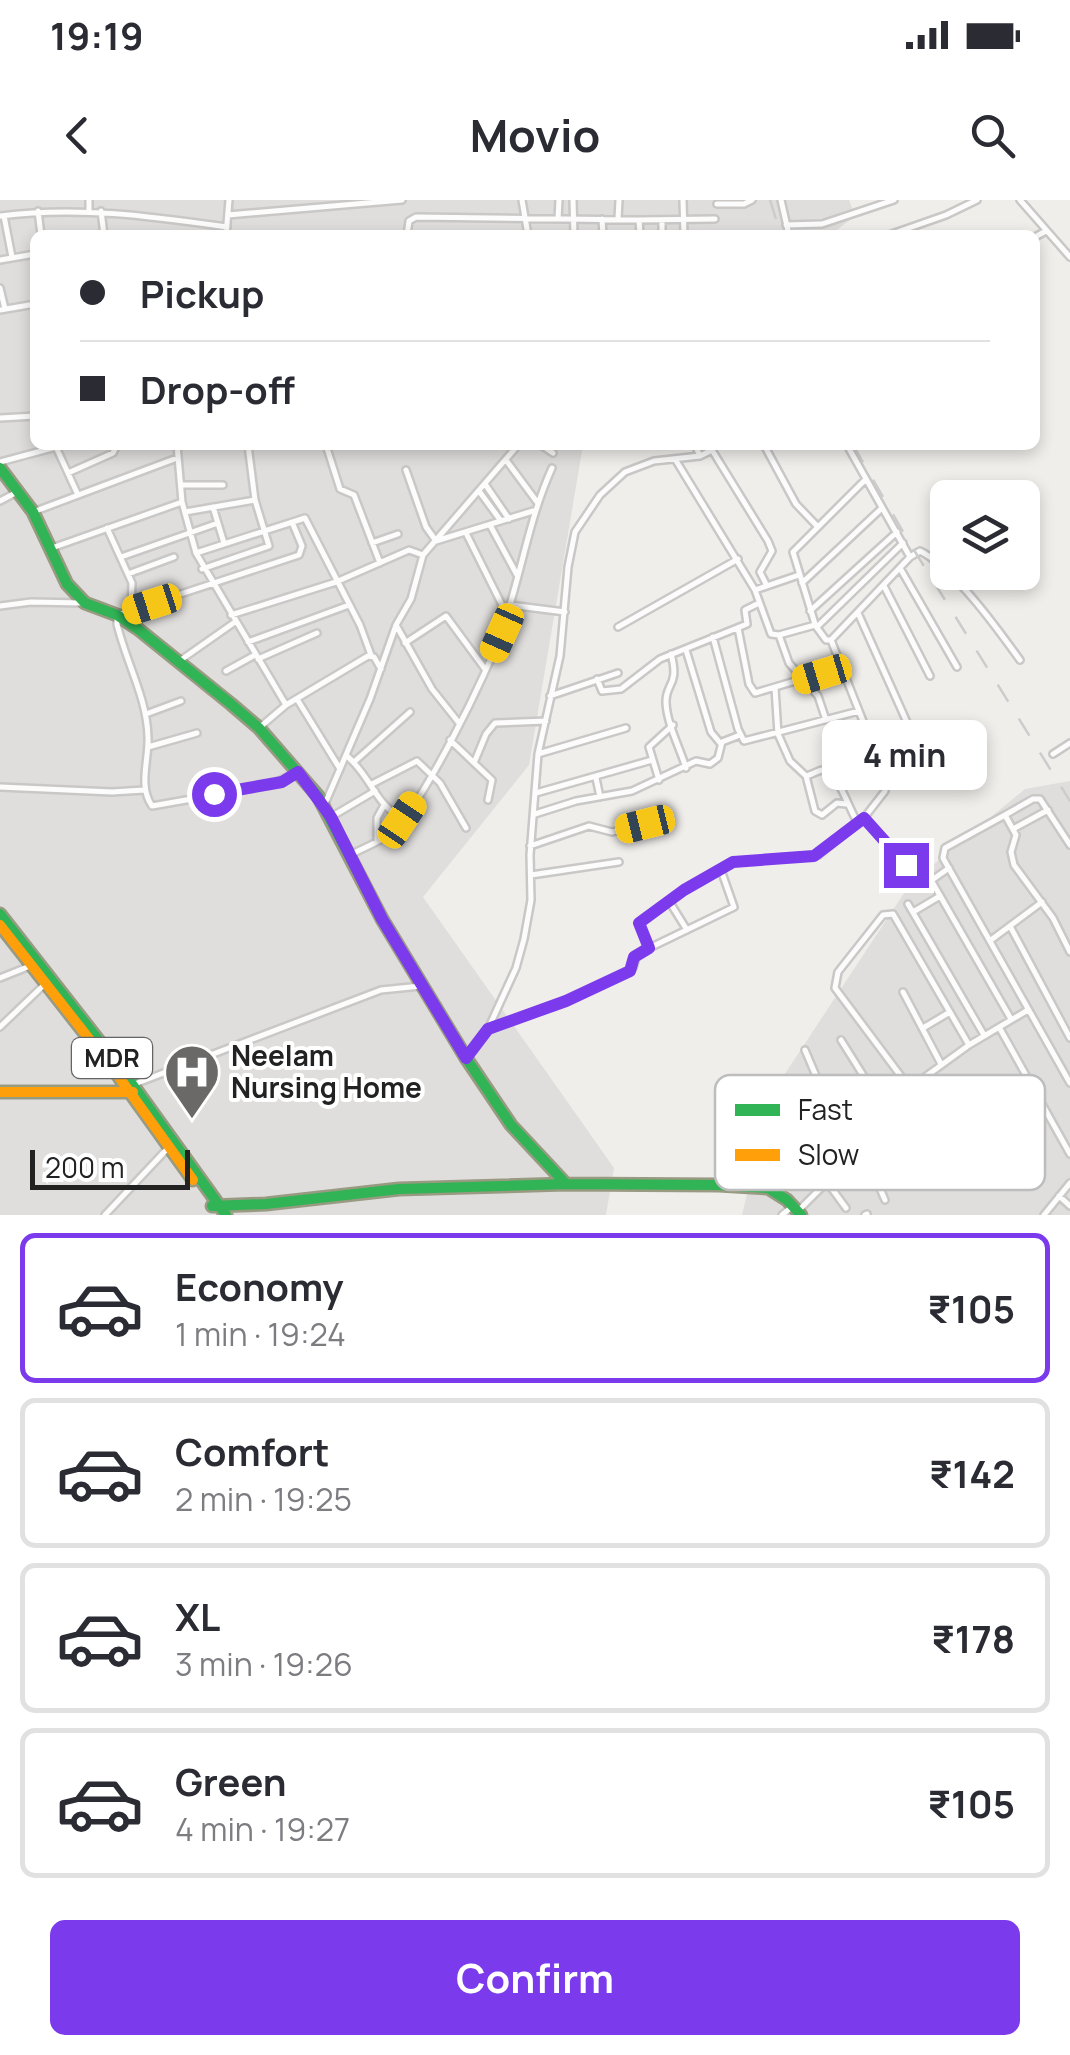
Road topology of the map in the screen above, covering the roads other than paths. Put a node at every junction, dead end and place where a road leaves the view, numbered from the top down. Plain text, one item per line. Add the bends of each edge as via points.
1 (89, 200) edge
2 (229, 200) edge
3 (272, 200) edge
4 (402, 200) edge
5 (522, 200) edge
6 (559, 200) edge
7 (573, 200) edge
8 (619, 200) edge
9 (683, 200) edge
10 (752, 200) edge
11 (780, 200) edge
12 (894, 200) edge
13 (977, 200) edge
14 (1020, 200) edge
15 (303, 204) edge
16 (717, 204) dead end
17 (38, 211) junction
18 (89, 211) junction
19 (101, 211) junction
20 (272, 212) junction
21 (228, 215) junction
22 (2, 216) edge
23 (524, 218) junction
24 (558, 219) junction
25 (716, 219) dead end
26 (574, 220) junction
27 (602, 220) junction
28 (618, 220) junction
29 (639, 220) junction
30 (662, 220) junction
31 (683, 220) junction
32 (786, 225) junction
33 (226, 227) joint
34 (40, 230) edge
35 (103, 230) edge
36 (408, 230) edge
37 (527, 230) edge
38 (574, 230) edge
39 (603, 230) edge
40 (640, 230) edge
41 (662, 230) edge
42 (684, 230) edge
43 (787, 230) edge
44 (904, 230) edge
45 (1046, 231) junction
46 (1040, 235) edge
47 (30, 255) edge
48 (12, 258) junction
49 (1070, 258) edge
50 (0, 260) edge
51 (0, 288) edge
52 (30, 305) edge
53 (2, 310) edge
54 (30, 416) edge
55 (0, 418) edge
56 (42, 450) edge
57 (55, 450) edge
58 (114, 450) edge
59 (177, 450) edge
60 (249, 450) edge
61 (328, 450) edge
62 (514, 450) edge
63 (551, 450) edge
64 (697, 450) edge
65 (712, 450) joint
66 (767, 450) edge
67 (850, 450) edge
68 (554, 452) dead end
69 (700, 456) junction
70 (178, 458) junction
71 (506, 460) junction
72 (675, 460) junction
73 (0, 465) edge
74 (552, 468) dead end
75 (406, 470) dead end
76 (68, 473) junction
77 (865, 480) junction
78 (485, 484) junction
79 (181, 485) junction
80 (223, 485) dead end
81 (18, 491) junction
82 (479, 491) junction
83 (78, 495) junction
84 (0, 500) edge
85 (255, 500) junction
86 (182, 502) junction
87 (536, 502) junction
88 (214, 508) junction
89 (882, 508) junction
90 (533, 511) junction
91 (32, 512) junction
92 (185, 512) junction
93 (509, 519) junction
94 (501, 521) junction
95 (218, 522) junction
96 (292, 522) junction
97 (490, 525) junction
98 (818, 527) junction
99 (107, 528) junction
100 (266, 531) junction
101 (190, 532) junction
102 (896, 532) junction
103 (466, 533) junction
104 (398, 534) dead end
105 (436, 541) junction
106 (372, 543) junction
107 (225, 544) junction
108 (903, 544) junction
109 (49, 548) junction
110 (196, 554) junction
111 (423, 555) junction
112 (121, 557) junction
113 (174, 557) dead end
114 (910, 557) junction
115 (738, 560) junction
116 (380, 562) junction
117 (900, 568) junction
118 (202, 569) junction
119 (128, 574) junction
120 (517, 575) junction
121 (800, 575) junction
122 (212, 582) junction
123 (336, 582) junction
124 (802, 583) junction
125 (884, 585) junction
126 (767, 586) junction
127 (755, 590) junction
128 (85, 603) junction
129 (759, 604) junction
130 (349, 605) junction
131 (510, 605) junction
132 (0, 606) edge
133 (131, 610) junction
134 (810, 611) junction
135 (565, 612) junction
136 (858, 613) junction
137 (118, 615) junction
138 (507, 616) junction
139 (233, 618) junction
140 (396, 625) junction
141 (817, 625) junction
142 (618, 627) dead end
143 (738, 628) junction
144 (316, 634) dead end
145 (779, 635) junction
146 (712, 638) junction
147 (832, 640) junction
148 (248, 642) junction
149 (405, 643) junction
150 (685, 649) junction
151 (671, 654) junction
152 (371, 656) junction
153 (257, 657) junction
154 (1020, 660) dead end
155 (178, 662) junction
156 (842, 667) junction
157 (957, 667) dead end
158 (381, 669) junction
159 (486, 669) junction
160 (226, 671) dead end
161 (618, 672) dead end
162 (930, 676) dead end
163 (597, 680) junction
164 (802, 680) junction
165 (775, 688) junction
166 (550, 696) junction
167 (297, 699) junction
168 (181, 701) dead end
169 (286, 705) junction
170 (859, 711) junction
171 (410, 712) dead end
172 (146, 714) junction
173 (826, 720) junction
174 (546, 721) junction
175 (458, 723) junction
176 (672, 726) junction
177 (259, 728) junction
178 (626, 728) dead end
179 (197, 733) dead end
180 (778, 734) junction
181 (740, 735) junction
182 (914, 738) dead end
183 (450, 740) junction
184 (1070, 743) edge
185 (720, 744) junction
186 (148, 747) junction
187 (538, 754) junction
188 (1053, 754) dead end
189 (347, 756) junction
190 (652, 760) junction
191 (354, 762) junction
192 (474, 763) junction
193 (686, 768) junction
194 (341, 770) junction
195 (298, 772) junction
196 (432, 773) junction
197 (806, 776) junction
198 (596, 778) junction
199 (659, 780) junction
200 (0, 787) edge
201 (373, 788) junction
202 (144, 790) junction
203 (536, 793) junction
204 (600, 796) junction
205 (488, 800) dead end
206 (846, 804) junction
207 (324, 806) junction
208 (383, 806) junction
209 (1048, 810) junction
210 (535, 814) junction
211 (1004, 815) junction
212 (331, 817) junction
213 (402, 820) junction
214 (861, 820) junction
215 (645, 824) dead end
216 (466, 828) dead end
217 (1013, 828) junction
218 (376, 842) junction
219 (1070, 845) edge
220 (530, 846) junction
221 (350, 854) junction
222 (618, 862) dead end
223 (949, 868) junction
224 (720, 869) junction
225 (531, 875) junction
226 (932, 880) junction
227 (940, 896) junction
228 (669, 901) junction
229 (1042, 902) junction
230 (908, 904) dead end
231 (913, 912) junction
232 (0, 914) edge
233 (0, 926) edge
234 (1011, 928) junction
235 (686, 930) junction
236 (992, 940) junction
237 (649, 948) junction
238 (1070, 952) edge
239 (32, 964) junction
240 (0, 978) edge
241 (47, 982) junction
242 (422, 986) junction
243 (902, 992) dead end
244 (1028, 1010) junction
245 (950, 1012) junction
246 (1011, 1020) junction
247 (0, 1027) edge
248 (999, 1027) junction
249 (923, 1028) junction
250 (488, 1029) junction
251 (984, 1036) junction
252 (1070, 1038) edge
253 (841, 1040) dead end
254 (969, 1045) junction
255 (805, 1050) dead end
256 (466, 1058) junction
257 (942, 1064) junction
258 (816, 1075) edge
259 (863, 1075) edge
260 (901, 1075) edge
261 (927, 1075) edge
262 (1026, 1075) edge
263 (1070, 1083) edge
264 (133, 1090) junction
265 (0, 1092) edge
266 (1045, 1109) edge
267 (169, 1148) junction
268 (1070, 1154) edge
269 (1070, 1183) edge
270 (566, 1184) junction
271 (715, 1186) edge
272 (771, 1190) edge
273 (819, 1190) edge
274 (833, 1190) edge
275 (881, 1190) edge
276 (1059, 1196) junction
277 (885, 1200) dead end
278 (1070, 1206) edge
279 (846, 1208) dead end
280 (219, 1210) edge
281 (797, 1211) edge
282 (105, 1215) edge
283 (782, 1215) edge
284 (1044, 1215) edge

1 - 18 street
2 - 21 street
3 - 20 street
4 - 15 street
5 - 23 street
6 - 24 street
7 - 26 street
8 - 28 street
9 - 31 street
10 - 16 street
11 - 32 street
12 - 32 street via 830,222
13 - 44 street
14 - 45 street
15 - 20 street
17 - 18 street
17 - 22 street
17 - 34 street
18 - 19 street
19 - 33 street
19 - 35 street
20 - 21 street
21 - 33 street
22 - 48 street
23 - 24 street
23 - 36 street via 416,217
23 - 37 street
24 - 26 street
25 - 31 street
26 - 27 street
26 - 38 street
27 - 28 street
27 - 39 street
28 - 29 street
29 - 30 street
29 - 40 street
30 - 31 street
30 - 41 street
31 - 42 street
32 - 43 street
45 - 46 street
45 - 49 street
47 - 48 street
48 - 50 street
51 - 53 street
52 - 53 street
54 - 55 street
56 - 73 street
57 - 76 street
58 - 76 street
59 - 70 street
60 - 85 street
61 - 106 street via 340,489 354,494
62 - 71 street
63 - 68 street
64 - 69 street
65 - 69 street
65 - 126 street via 772,548 760,572
66 - 98 street via 796,504
67 - 77 street
69 - 72 street
70 - 79 street
70 - 83 street
71 - 78 street
71 - 87 street
72 - 115 street
72 - 135 street via 625,472 583,517 570,545
73 - 81 main road
74 - 87 street
75 - 105 street
76 - 83 street
77 - 89 street
77 - 98 street
78 - 82 street
78 - 93 street
79 - 80 street
79 - 86 street
81 - 84 street
81 - 91 main road
82 - 94 street
82 - 105 street
83 - 91 street
85 - 88 street
85 - 100 street
86 - 92 street
86 - 99 street
87 - 90 street
88 - 92 street
88 - 95 street
89 - 102 street
89 - 124 street
90 - 93 street
90 - 120 street
91 - 109 main road
92 - 101 street
93 - 94 street
94 - 97 street
95 - 101 street
95 - 107 street
96 - 100 street
96 - 122 street via 300,555
96 - 123 street via 307,520
97 - 103 street
97 - 120 street
98 - 121 street via 793,552
99 - 109 street
99 - 112 street
100 - 107 street
100 - 118 street via 268,547
101 - 110 street
101 - 112 street
102 - 108 street
102 - 134 street
103 - 105 street
103 - 138 street
104 - 106 street
105 - 111 street
106 - 116 street
107 - 110 street
108 - 114 street
108 - 141 street
109 - 128 main road
110 - 118 street
111 - 116 street via 409,550
111 - 140 street
112 - 119 street
113 - 119 street
114 - 117 street
114 - 154 street via 920,551 935,562
115 - 127 street
115 - 142 street
116 - 123 street
117 - 125 street
117 - 157 street
118 - 122 street
119 - 133 street
120 - 131 street
121 - 124 street
121 - 126 street
122 - 133 street
122 - 139 street
123 - 130 street
123 - 139 street
124 - 134 street
125 - 136 street
125 - 162 street
126 - 127 street
127 - 129 street
128 - 132 street
128 - 137 main road
129 - 143 street via 745,610 748,622
129 - 145 street via 771,634
130 - 148 street
130 - 152 street
131 - 135 street
131 - 138 street
133 - 137 street
134 - 141 street
135 - 166 street
136 - 147 street
136 - 182 street
137 - 155 main road
137 - 172 street
138 - 159 street
139 - 148 street
139 - 155 street
140 - 149 street
140 - 158 street
141 - 145 street
141 - 147 street
143 - 146 street
143 - 165 street via 752,690
144 - 153 street
145 - 164 street
146 - 150 street
146 - 181 street
147 - 156 street
148 - 153 street
149 - 159 street via 446,616
149 - 175 street
150 - 151 street
150 - 185 street
151 - 163 street via 622,689 602,691
151 - 176 street via 675,678 666,702
152 - 158 street
152 - 167 street
153 - 160 street
153 - 169 street
155 - 177 main road
156 - 164 street
156 - 170 street
158 - 189 street
159 - 175 street
161 - 163 street
163 - 166 street
164 - 165 street
164 - 173 street via 818,696
165 - 180 street
166 - 174 street
167 - 169 street
167 - 194 street
168 - 172 street
169 - 177 street
170 - 173 street
170 - 214 street via 886,785
171 - 191 street
172 - 186 street
173 - 180 street
174 - 187 street
174 - 192 street via 496,723
175 - 183 street
176 - 190 street via 649,747
176 - 193 street
177 - 195 main road
178 - 187 street
179 - 186 street
180 - 181 street via 748,742
180 - 197 street
181 - 185 street
183 - 192 street
183 - 196 street
184 - 188 street
185 - 193 street via 714,762
186 - 202 street
187 - 203 street
189 - 191 street
189 - 194 street
190 - 198 street
190 - 199 street
191 - 201 street
192 - 205 street via 493,782
193 - 199 street
194 - 207 street
195 - 202 street via 271,785 158,806
195 - 207 main road
196 - 201 street via 413,762
196 - 213 street
196 - 216 street
197 - 206 street via 827,772 846,792
197 - 206 street via 818,814
198 - 203 street
198 - 204 street
199 - 204 street
200 - 202 street
201 - 208 street
201 - 212 street
203 - 210 street
204 - 210 street
206 - 214 street
207 - 212 main road
208 - 213 street
208 - 218 street
209 - 211 street via 1037,798
209 - 217 street
209 - 219 street
210 - 220 street
211 - 217 street
211 - 223 street via 945,848
212 - 221 main road
213 - 218 street
214 - 224 street via 814,856 737,861
214 - 226 street via 912,870 924,869
215 - 220 street via 612,832 589,826
217 - 229 street via 1014,866
218 - 221 street
220 - 225 street
221 - 242 main road
222 - 225 street
223 - 226 street
223 - 236 street
224 - 228 street
224 - 235 street via 734,907
225 - 250 street via 518,960
226 - 227 street
227 - 231 street
227 - 246 street
228 - 235 street
228 - 237 street via 639,923
229 - 234 street
229 - 238 street
230 - 231 street
231 - 251 street
232 - 239 main road, MDR
233 - 239 main road, MDR
234 - 236 street
234 - 252 street
235 - 237 street
236 - 244 street
237 - 250 street via 634,957 627,973
239 - 240 street
239 - 241 main road, MDR
241 - 247 street
241 - 264 main road, MDR
242 - 256 main road
242 - 264 street via 381,990
243 - 249 street
244 - 246 street
244 - 263 street
245 - 249 street
245 - 254 street
245 - 260 street via 894,914 882,915 838,972 834,988
246 - 248 street
248 - 251 street
248 - 262 street
249 - 257 street
250 - 256 street
251 - 254 street
253 - 259 street
254 - 257 street
255 - 258 street
256 - 270 main road via 511,1124
257 - 261 street
264 - 265 main road
264 - 267 main road, MDR
264 - 280 main road, MDR
266 - 268 street
267 - 280 main road, MDR
267 - 282 street
269 - 276 street
270 - 271 main road
270 - 280 main road via 399,1188
272 - 281 main road
273 - 281 street
274 - 279 street
275 - 277 street
276 - 278 street
276 - 284 street
281 - 283 street

